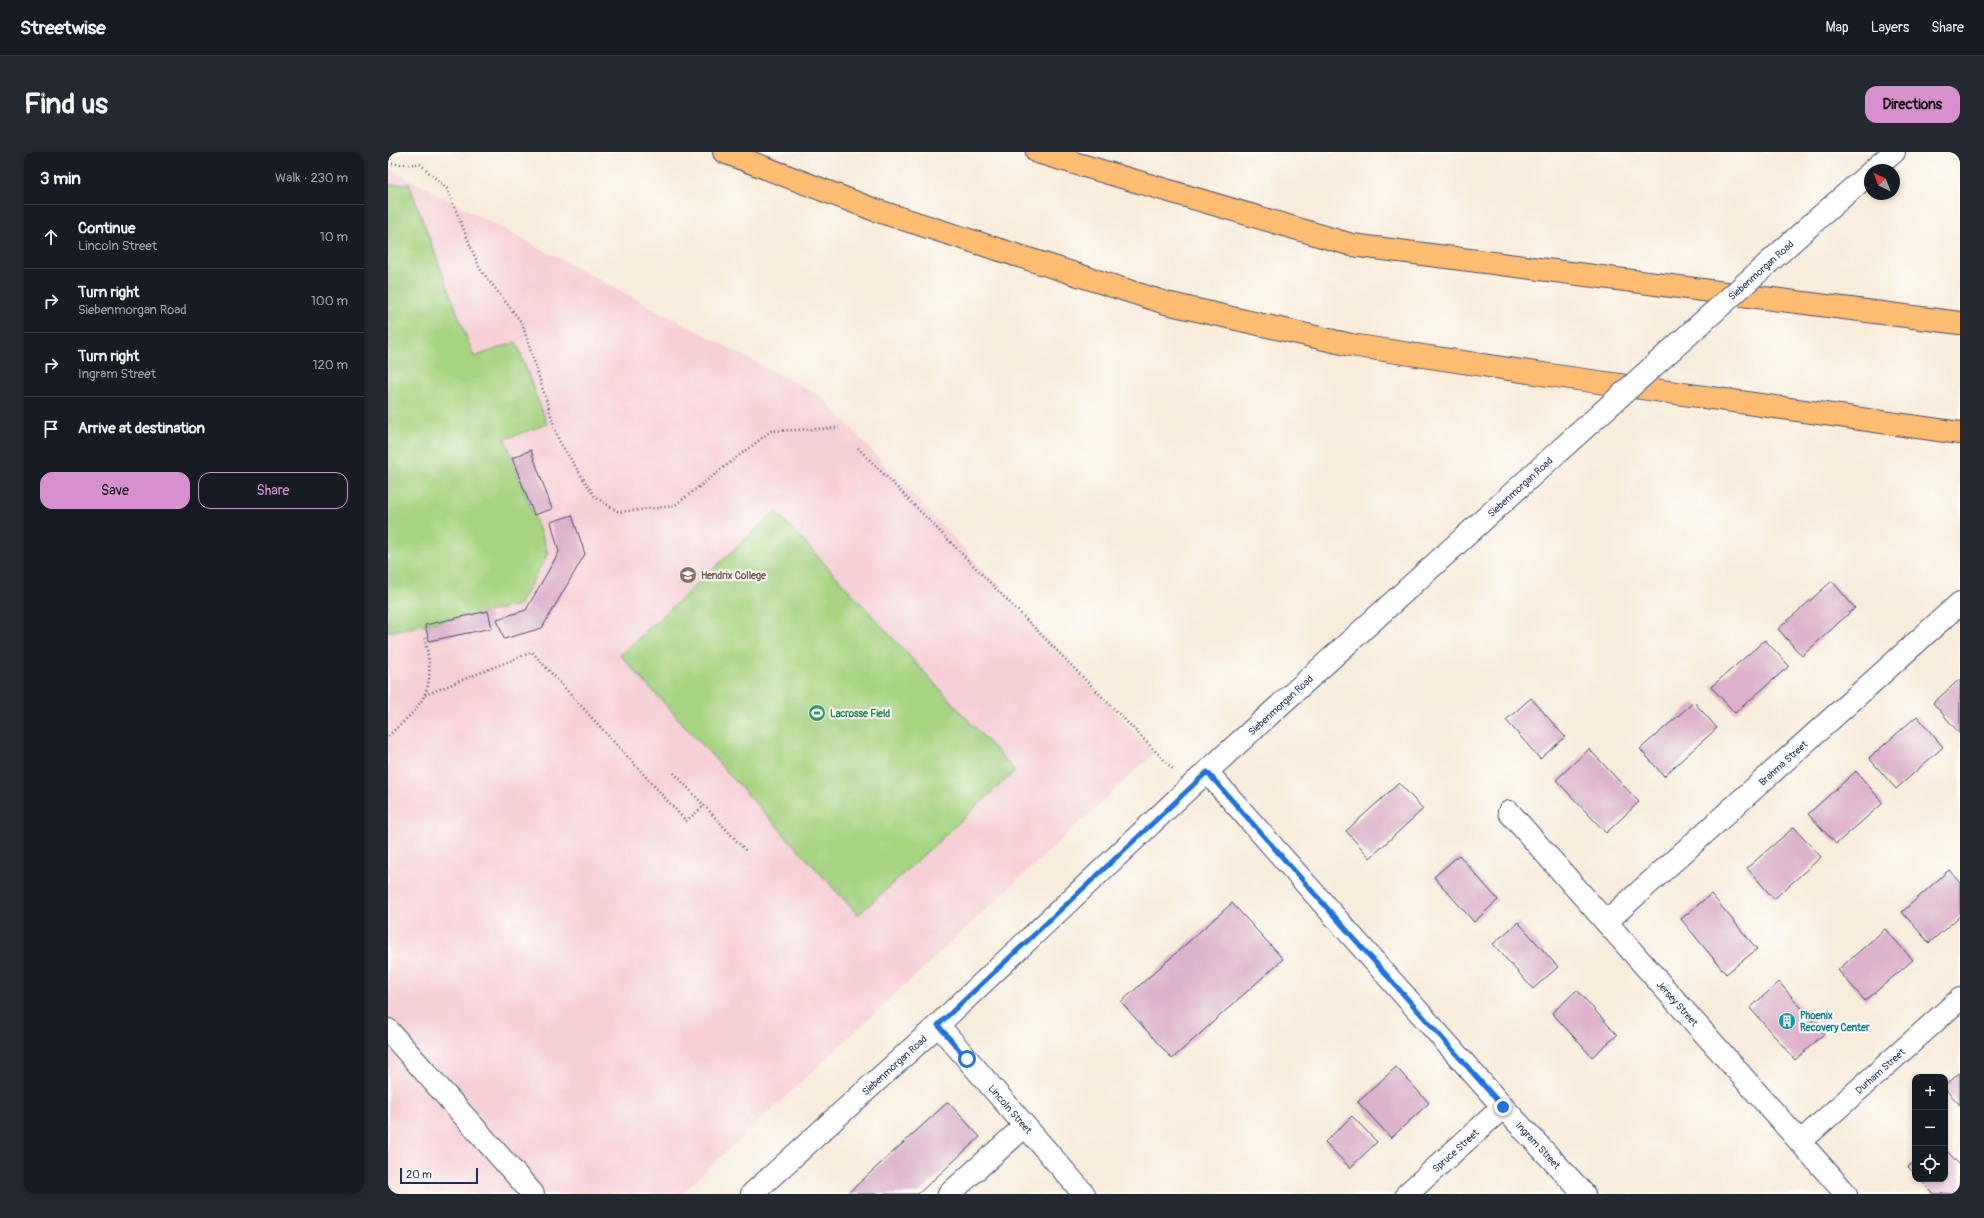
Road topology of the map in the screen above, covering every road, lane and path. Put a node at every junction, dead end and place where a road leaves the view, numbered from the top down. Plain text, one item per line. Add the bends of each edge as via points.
1 (724, 152) edge
2 (1036, 152) edge
3 (1894, 152) edge
4 (388, 164) edge
5 (1880, 164) edge
6 (1864, 178) edge
7 (1960, 323) edge
8 (839, 428) dead end
9 (1960, 433) edge
10 (858, 448) dead end
11 (1960, 603) edge
12 (424, 636) dead end
13 (425, 695) junction
14 (388, 736) edge
15 (1207, 772) junction
16 (674, 773) dead end
17 (1190, 787) junction
18 (704, 806) junction
19 (1509, 812) dead end
20 (747, 852) dead end
21 (1606, 922) junction
22 (1960, 999) edge
23 (938, 1025) junction
24 (388, 1030) edge
25 (1503, 1107) junction
26 (1025, 1126) junction
27 (1800, 1142) junction
28 (533, 1194) edge
29 (752, 1194) edge
30 (949, 1194) edge
31 (1084, 1194) edge
32 (1407, 1194) edge
33 (1584, 1194) edge
34 (1846, 1194) edge

1 - 9 highway via 875,210 1166,303 1350,346
2 - 7 highway via 1352,245
3 - 5 street
4 - 8 path via 420,164 447,189 480,269 522,323 559,442 595,497 619,512 674,506 771,430
6 - 15 street, Siebenmorgan Road, bridge via 1558,451
10 - 17 path
11 - 21 street, Brahma Street
12 - 13 path via 430,662
13 - 14 path via 418,708
13 - 18 path via 532,652 686,821
15 - 17 street, Siebenmorgan Road
15 - 25 street, Ingram Street
16 - 18 path
17 - 23 street, Siebenmorgan Road
18 - 20 path
19 - 21 street, Jersey Street
21 - 27 street, Jersey Street
22 - 27 street, Durham Street
23 - 26 street, Lincoln Street
23 - 29 street, Siebenmorgan Road
24 - 28 street
25 - 32 street, Spruce Street
25 - 33 street, Ingram Street
26 - 30 street
26 - 31 street, Lincoln Street
27 - 34 street, Jersey Street

